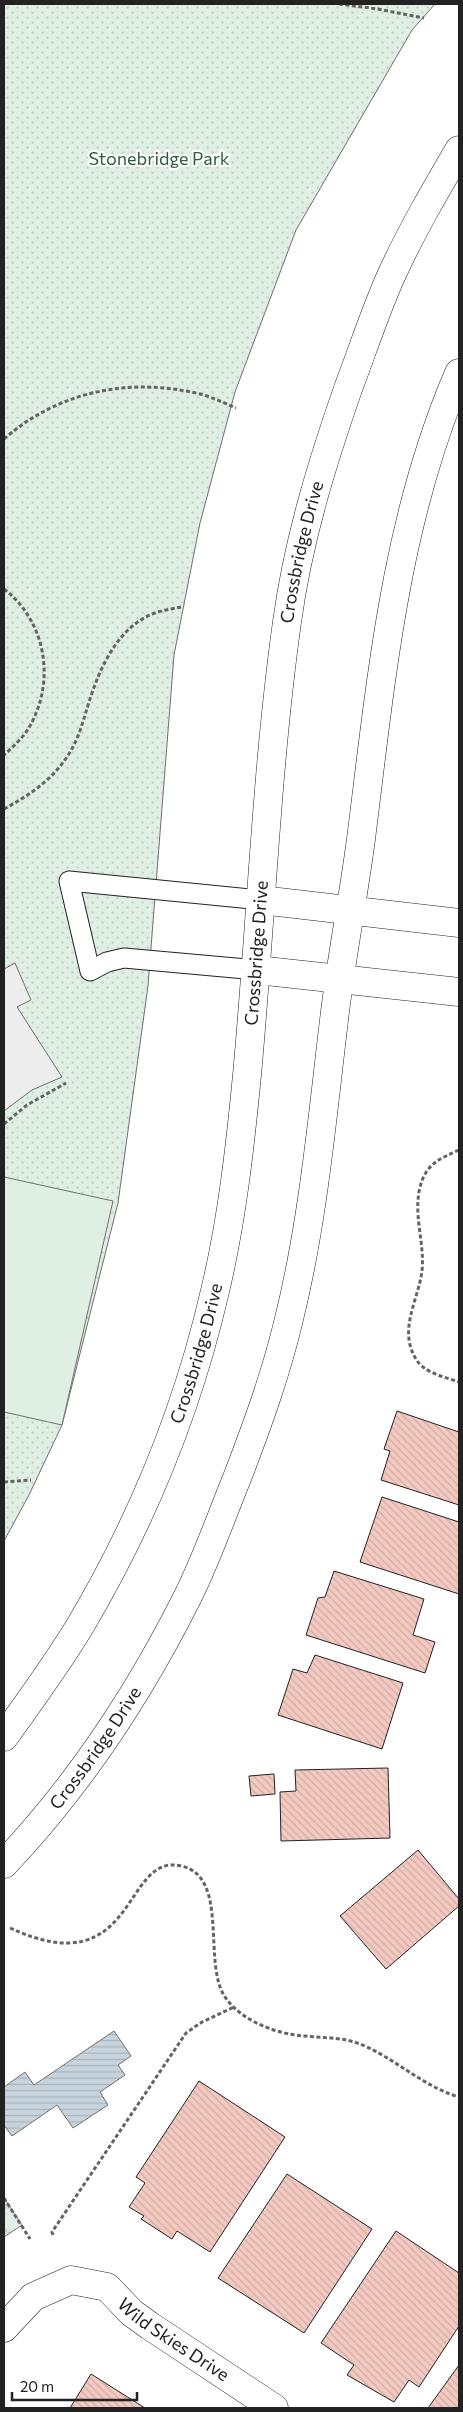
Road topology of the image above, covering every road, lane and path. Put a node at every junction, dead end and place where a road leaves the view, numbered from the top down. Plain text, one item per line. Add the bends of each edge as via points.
1 (339, 4) edge
2 (424, 18) dead end
3 (459, 150) edge
4 (459, 373) edge
5 (236, 408) dead end
6 (4, 439) edge
7 (4, 589) edge
8 (181, 607) dead end
9 (4, 755) edge
10 (4, 808) edge
11 (261, 900) junction
12 (351, 910) junction
13 (459, 923) edge
14 (257, 970) junction
15 (339, 979) junction
16 (459, 992) edge
17 (66, 1084) dead end
18 (4, 1124) edge
19 (459, 1150) edge
20 (459, 1382) edge
21 (31, 1480) dead end
22 (4, 1482) edge
23 (4, 1737) edge
24 (4, 1864) edge
25 (10, 1928) dead end
26 (234, 2007) junction
27 (459, 2097) edge
28 (4, 2198) edge
29 (53, 2235) dead end
30 (30, 2239) dead end
31 (4, 2328) edge
32 (274, 2408) edge

1 - 2 path
3 - 11 street, Crossbridge Drive via 391,276 360,355 317,483 287,618
4 - 12 street, Crossbridge Drive via 426,468 392,604
5 - 6 path via 202,394 166,388 125,388 67,400 24,421
7 - 9 path via 23,607 35,628 43,651 45,675 42,699 33,722
8 - 10 path via 154,613 130,628 112,649 99,673 70,753 53,775 29,795
11 - 12 street
11 - 14 street, Crossbridge Drive
11 - 14 lane via 69,881 90,971 124,958
12 - 13 street
12 - 15 street, Crossbridge Drive
14 - 15 street
14 - 23 street, Crossbridge Drive via 240,1147 216,1290 195,1365 149,1491 116,1560 80,1626
15 - 16 street
15 - 24 street, Crossbridge Drive via 302,1254 290,1316 258,1423 189,1593 159,1649 95,1751
17 - 18 path via 27,1105
19 - 20 path via 434,1161 420,1186 417,1216 422,1269 410,1313 408,1337 416,1360 435,1374
21 - 22 path
25 - 26 path via 52,1943 73,1944 92,1940 109,1930 140,1885 152,1874 165,1866 180,1865 193,1870 203,1880 210,1896 214,1964 218,1982
26 - 27 path via 251,2020 278,2032 337,2038 359,2044 426,2084
26 - 29 path via 186,2033
28 - 30 path
31 - 32 street, Wild Skies Drive via 34,2297 71,2280 106,2287 150,2326

